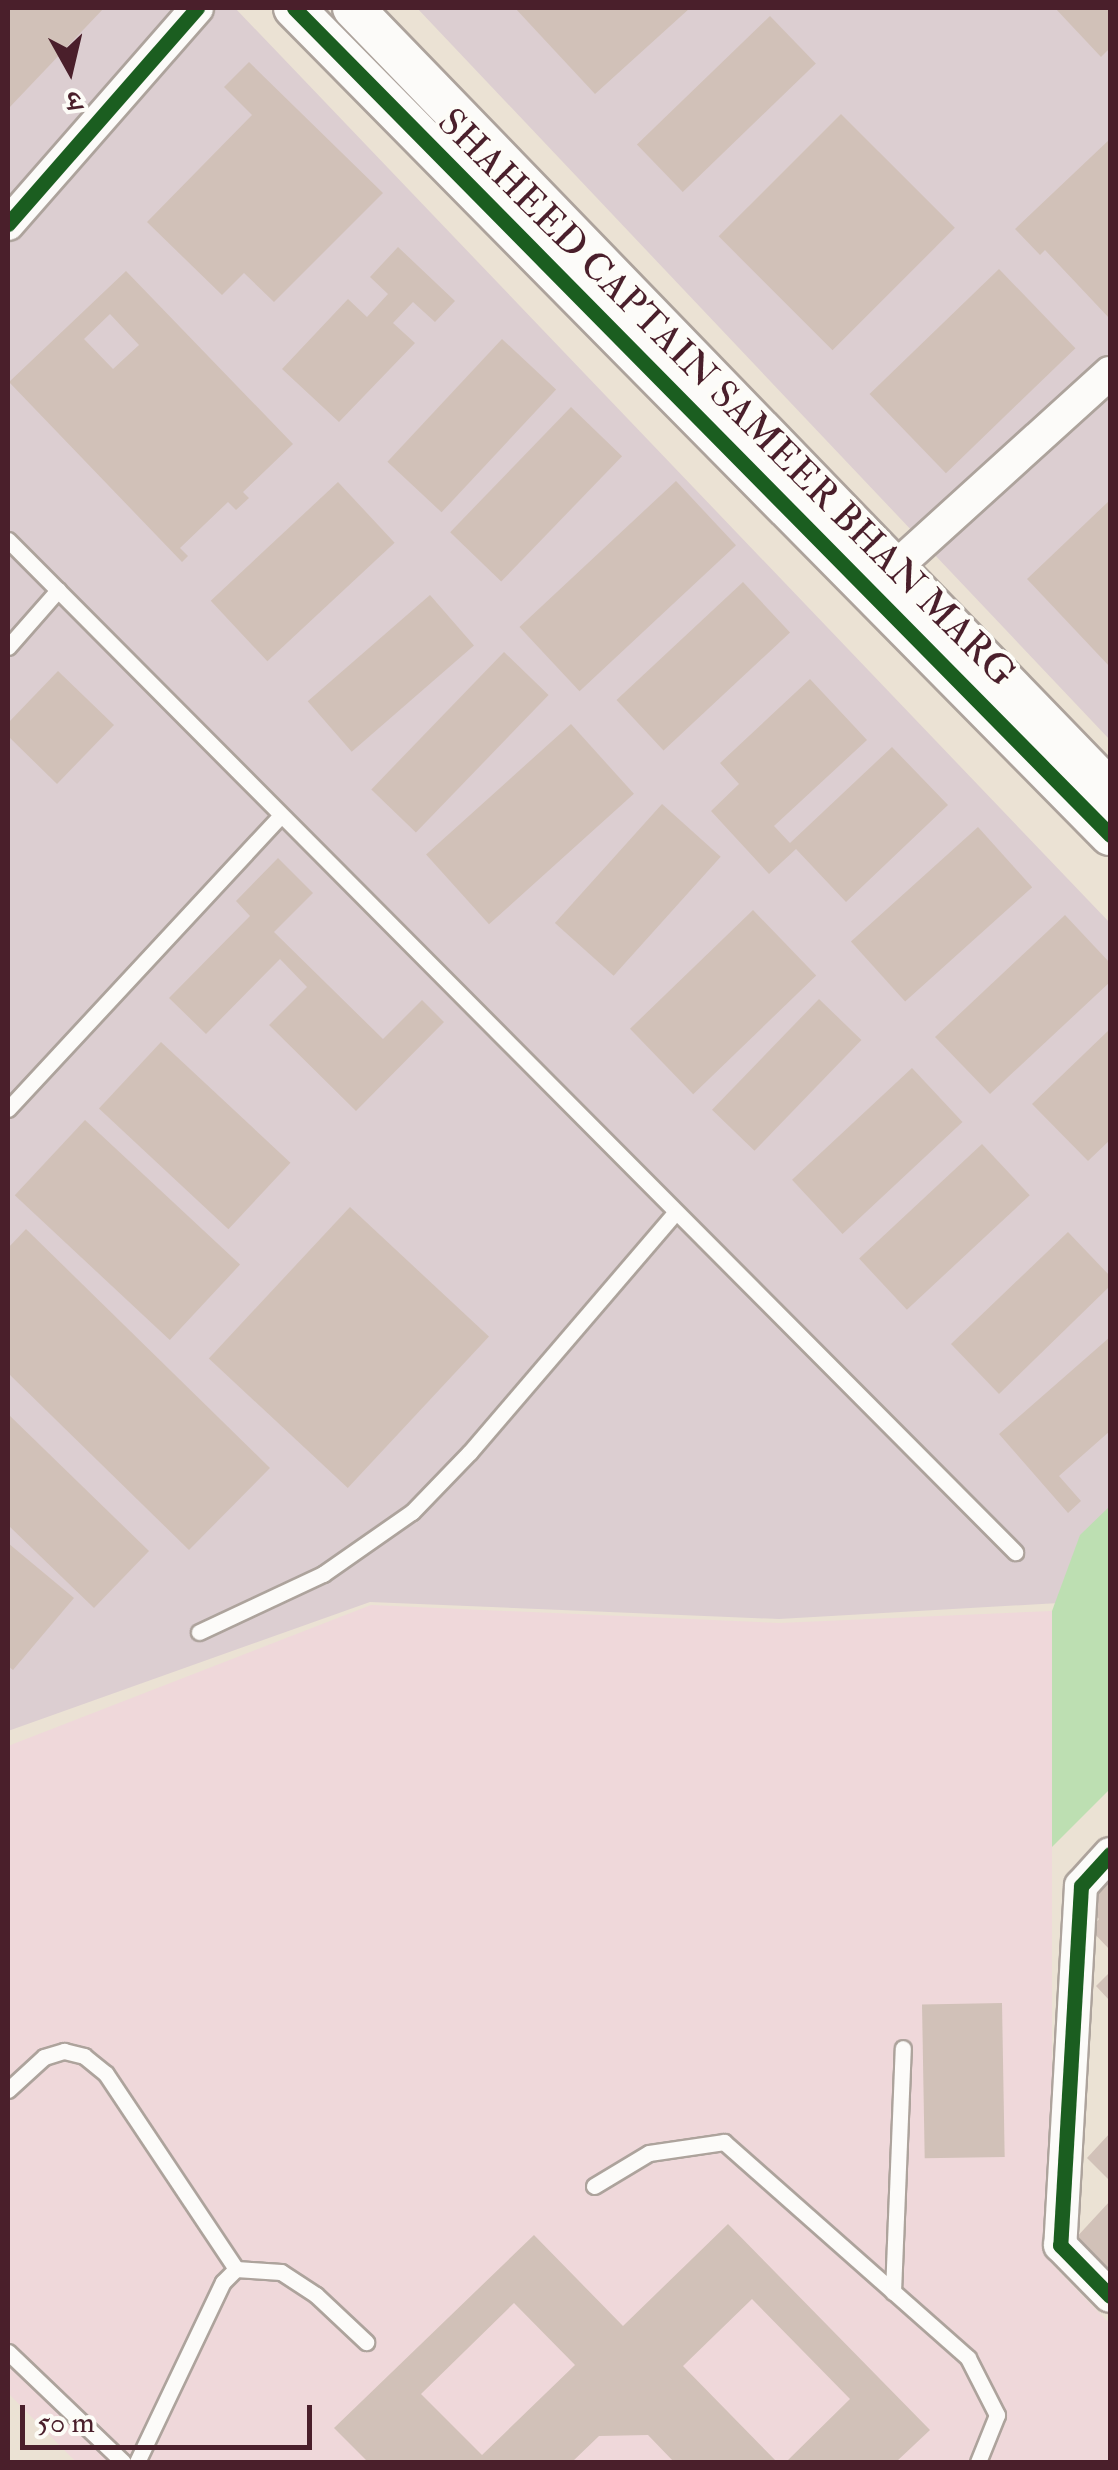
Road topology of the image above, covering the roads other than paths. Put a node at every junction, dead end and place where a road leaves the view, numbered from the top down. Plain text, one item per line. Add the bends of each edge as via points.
1 (197, 8) edge
2 (294, 8) edge
3 (354, 8) edge
4 (8, 224) edge
5 (1110, 373) edge
6 (8, 540) edge
7 (883, 579) junction
8 (58, 590) junction
9 (8, 646) edge
10 (1110, 790) edge
11 (281, 816) junction
12 (1110, 835) edge
13 (8, 1109) edge
14 (676, 1212) junction
15 (1015, 1552) dead end
16 (200, 1632) dead end
17 (1110, 1854) edge
18 (903, 2048) dead end
19 (8, 2090) edge
20 (594, 2186) dead end
21 (236, 2268) junction
22 (894, 2292) junction
23 (1110, 2296) edge
24 (366, 2342) dead end
25 (8, 2352) edge
26 (123, 2462) edge
27 (138, 2462) edge
28 (978, 2462) edge

1 - 4 street
2 - 7 street, SHAHEED CAPTAIN SAMEER BHAN MARG
3 - 7 street, SHAHEED CAPTAIN SAMEER BHAN MARG
5 - 7 street
6 - 8 lane
7 - 10 street, SHAHEED CAPTAIN SAMEER BHAN MARG
7 - 12 street, SHAHEED CAPTAIN SAMEER BHAN MARG
8 - 9 lane
8 - 11 lane
11 - 13 lane
11 - 14 lane
14 - 15 lane
14 - 16 lane via 412,1512 323,1574
17 - 23 street via 1081,1886 1060,2245
18 - 22 lane
19 - 21 lane via 44,2058 64,2051 84,2056 106,2074
20 - 22 lane via 649,2153 724,2142
21 - 24 lane via 281,2272 316,2294
21 - 27 lane via 223,2282
22 - 28 lane via 968,2358 997,2415
25 - 26 lane

